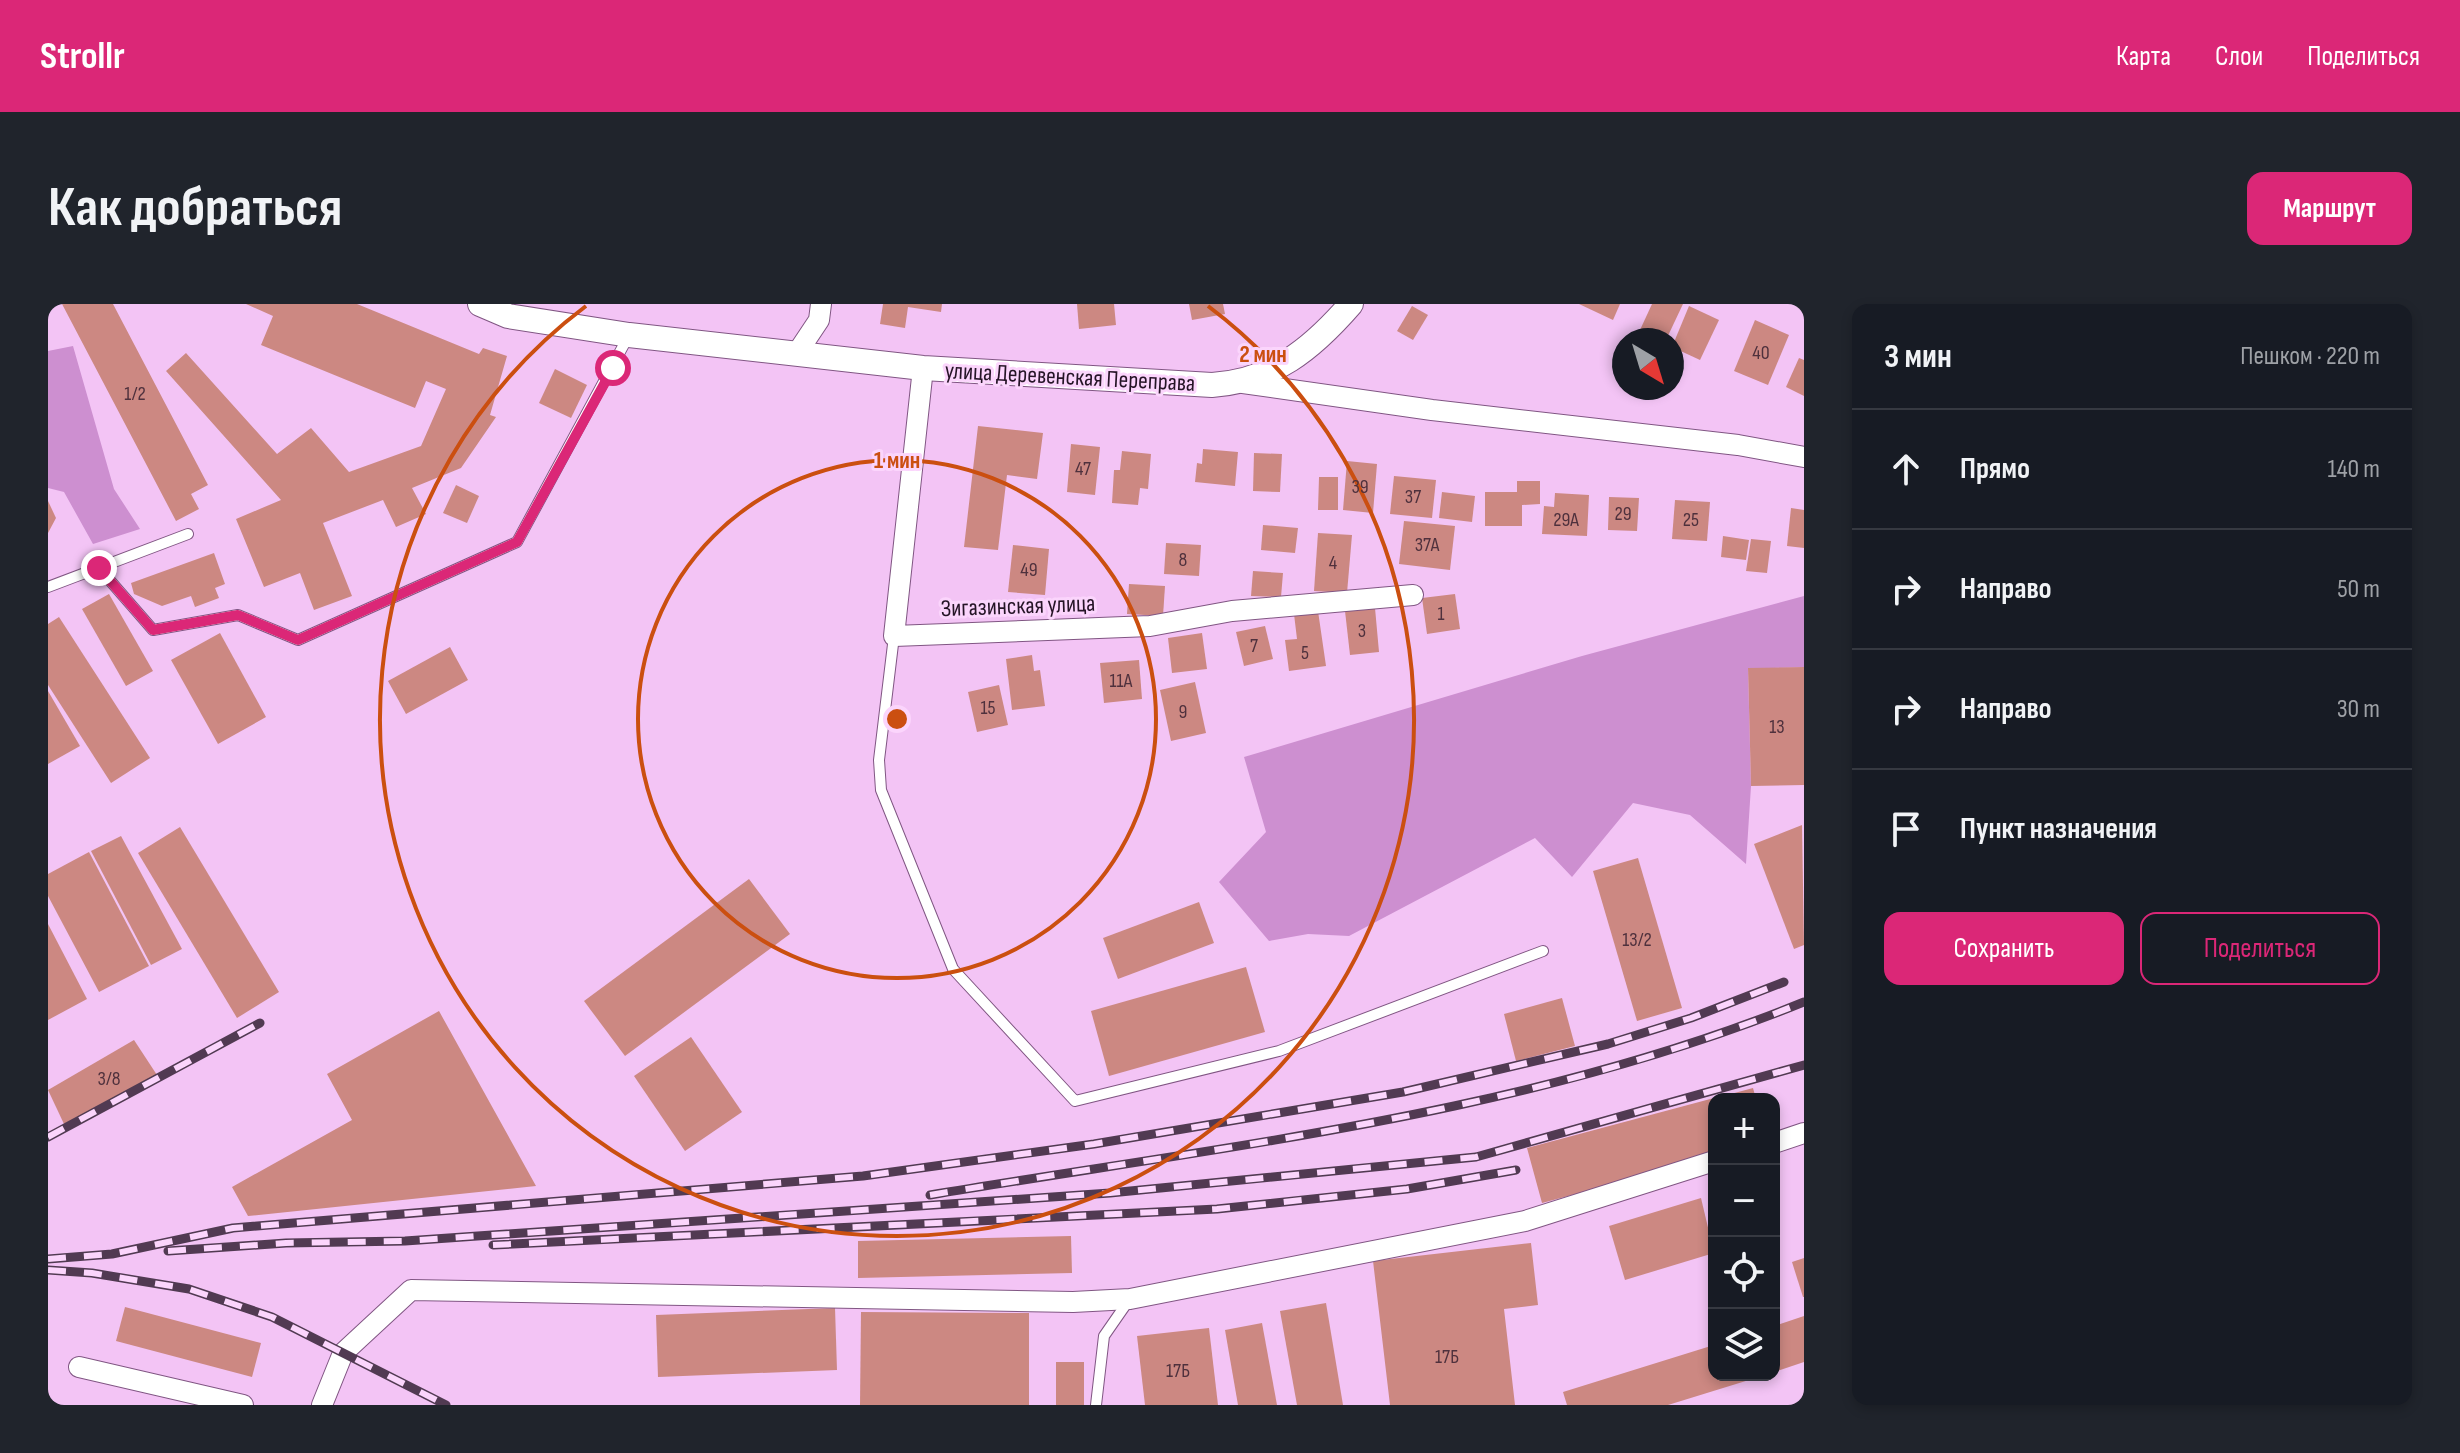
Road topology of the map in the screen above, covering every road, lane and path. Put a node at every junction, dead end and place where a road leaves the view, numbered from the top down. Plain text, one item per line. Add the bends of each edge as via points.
1 (480, 304) edge
2 (821, 304) edge
3 (1351, 304) edge
4 (629, 335) junction
5 (797, 353) junction
6 (923, 368) junction
7 (1243, 383) junction
8 (1804, 457) edge
9 (188, 534) dead end
10 (99, 568) junction
11 (48, 587) edge
12 (1413, 595) dead end
13 (894, 636) junction
14 (1543, 951) dead end
15 (1804, 1133) edge
16 (1780, 1141) edge
17 (1708, 1163) edge
18 (1130, 1299) junction
19 (79, 1367) dead end
20 (243, 1405) edge
21 (322, 1405) edge
22 (1096, 1405) edge

1 - 4 street, улица Деревенская Переправа via 508,316
2 - 5 street via 819,320
3 - 7 street via 1295,359
4 - 5 street, улица Деревенская Переправа
4 - 10 lane via 517,542 298,640 238,615 153,630
5 - 6 street, улица Деревенская Переправа
6 - 7 street, улица Деревенская Переправа
6 - 13 street
7 - 8 street, улица Деревенская Переправа
9 - 10 lane
10 - 11 lane
12 - 13 street, Зигазинская улица via 1232,611 1150,626
13 - 14 lane via 879,760 881,790 953,969 1075,1101 1279,1051
15 - 16 street
17 - 18 street via 1525,1221
18 - 21 street via 411,1290 343,1353
18 - 22 lane via 1104,1336
19 - 20 street

